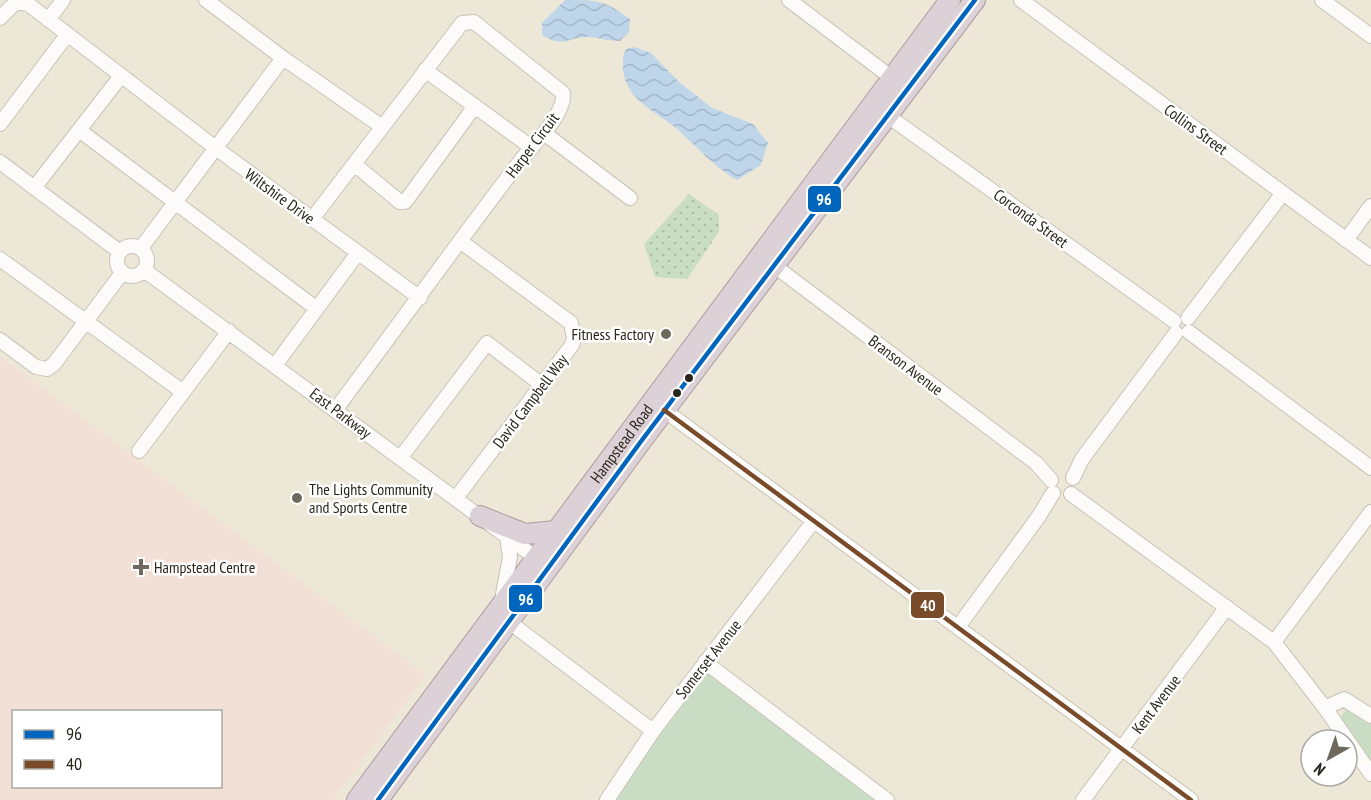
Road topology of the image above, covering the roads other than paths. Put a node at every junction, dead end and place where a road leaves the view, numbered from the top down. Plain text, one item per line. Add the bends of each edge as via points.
1 (63, 0) edge
2 (206, 0) edge
3 (789, 0) edge
4 (950, 0) edge
5 (975, 0) edge
6 (1021, 0) edge
7 (1322, 0) edge
8 (0, 18) edge
9 (48, 20) junction
10 (67, 35) junction
11 (1371, 36) edge
12 (283, 58) junction
13 (425, 70) junction
14 (121, 76) junction
15 (900, 83) junction
16 (475, 106) junction
17 (880, 110) junction
18 (0, 124) edge
19 (381, 126) junction
20 (79, 130) junction
21 (544, 132) junction
22 (531, 147) junction
23 (217, 149) junction
24 (0, 162) edge
25 (354, 164) junction
26 (34, 188) junction
27 (1283, 193) junction
28 (630, 198) dead end
29 (175, 200) junction
30 (1371, 206) edge
31 (312, 219) junction
32 (1346, 240) junction
33 (460, 241) junction
34 (141, 248) junction
35 (120, 252) junction
36 (357, 254) junction
37 (760, 255) junction
38 (1371, 258) edge
39 (0, 259) edge
40 (776, 267) junction
41 (144, 270) junction
42 (122, 273) junction
43 (420, 298) junction
44 (317, 309) junction
45 (86, 322) junction
46 (1182, 326) junction
47 (229, 331) junction
48 (0, 340) edge
49 (276, 364) junction
50 (542, 385) junction
51 (183, 392) junction
52 (336, 409) junction
53 (664, 411) junction
54 (139, 451) dead end
55 (401, 457) junction
56 (1371, 468) edge
57 (1063, 484) junction
58 (456, 498) junction
59 (1371, 512) edge
60 (480, 516) junction
61 (813, 522) junction
62 (564, 533) junction
63 (507, 536) junction
64 (536, 558) junction
65 (1227, 607) junction
66 (502, 613) junction
67 (958, 627) junction
68 (1274, 642) junction
69 (705, 662) junction
70 (1325, 708) junction
71 (1371, 716) edge
72 (653, 731) junction
73 (1122, 749) junction
74 (1371, 774) edge
75 (357, 800) edge
76 (378, 800) edge
77 (608, 800) edge
78 (887, 800) edge
79 (1083, 800) edge
80 (1191, 800) edge

1 - 9 street
2 - 12 street
3 - 15 street
4 - 15 highway, Hampstead Road
5 - 15 highway, Hampstead Road
6 - 27 street, Collins Street
7 - 11 street
8 - 9 street, Wiltshire Drive via 10,5 21,2
9 - 10 street, Wiltshire Drive
10 - 14 street, Wiltshire Drive
10 - 18 street
12 - 19 street
12 - 23 street
13 - 16 street
13 - 19 street, Harper Circuit
13 - 21 street, Harper Circuit via 462,23 474,22 563,93 562,106
14 - 20 street
14 - 23 street, Wiltshire Drive
15 - 17 highway, Hampstead Road
16 - 22 street
16 - 25 street via 405,202
17 - 37 highway, Hampstead Road
17 - 40 highway, Hampstead Road
17 - 46 street, Corconda Street
19 - 25 street, Harper Circuit
20 - 26 street
20 - 29 street
21 - 22 street, Harper Circuit
21 - 28 street
22 - 33 street, Harper Circuit
23 - 29 street
23 - 31 street, Wiltshire Drive
24 - 26 street
25 - 31 street, Harper Circuit
26 - 35 street
27 - 32 street, Collins Street
27 - 46 street
29 - 34 street
29 - 44 street
30 - 32 street
31 - 36 street, Wiltshire Drive
32 - 38 street, Collins Street
33 - 43 street, Harper Circuit
33 - 50 street, David Campbell Way via 571,323 572,345
34 - 35 street via 127,246
34 - 41 street via 147,261
35 - 42 street via 117,260
36 - 43 street, Wiltshire Drive
36 - 44 street
37 - 40 highway
37 - 62 highway, Hampstead Road
39 - 45 street
40 - 53 highway, Hampstead Road
40 - 57 street, Branson Avenue
41 - 42 street via 136,276
41 - 47 street, East Parkway
42 - 45 street
43 - 52 street, Harper Circuit
44 - 49 street
45 - 48 street via 46,369 36,367
45 - 51 street
46 - 56 street, Corconda Street
46 - 57 street
47 - 49 street, East Parkway
47 - 51 street
49 - 52 street, East Parkway
50 - 55 street via 487,343
50 - 58 street, David Campbell Way
51 - 54 street
52 - 55 street, East Parkway
53 - 61 street
53 - 62 highway, Hampstead Road
55 - 58 street, East Parkway
57 - 65 street, Branson Avenue
57 - 67 street
58 - 60 street, East Parkway
59 - 68 street
60 - 62 highway via 525,534
60 - 63 street, East Parkway
61 - 67 street
61 - 69 street, Somerset Avenue
62 - 64 highway, Hampstead Road
62 - 66 highway, Hampstead Road
63 - 64 street, East Parkway
63 - 66 street via 510,557
64 - 66 highway, Hampstead Road
65 - 68 street, Branson Avenue
65 - 73 street, Kent Avenue
66 - 72 street
66 - 75 highway, Hampstead Road
66 - 76 highway, Hampstead Road
67 - 73 street
68 - 70 street, Branson Avenue
69 - 72 street, Somerset Avenue
69 - 78 street
70 - 71 street via 1344,699
70 - 74 street, Branson Avenue
72 - 77 street, Somerset Avenue
73 - 79 street, Kent Avenue
73 - 80 street

